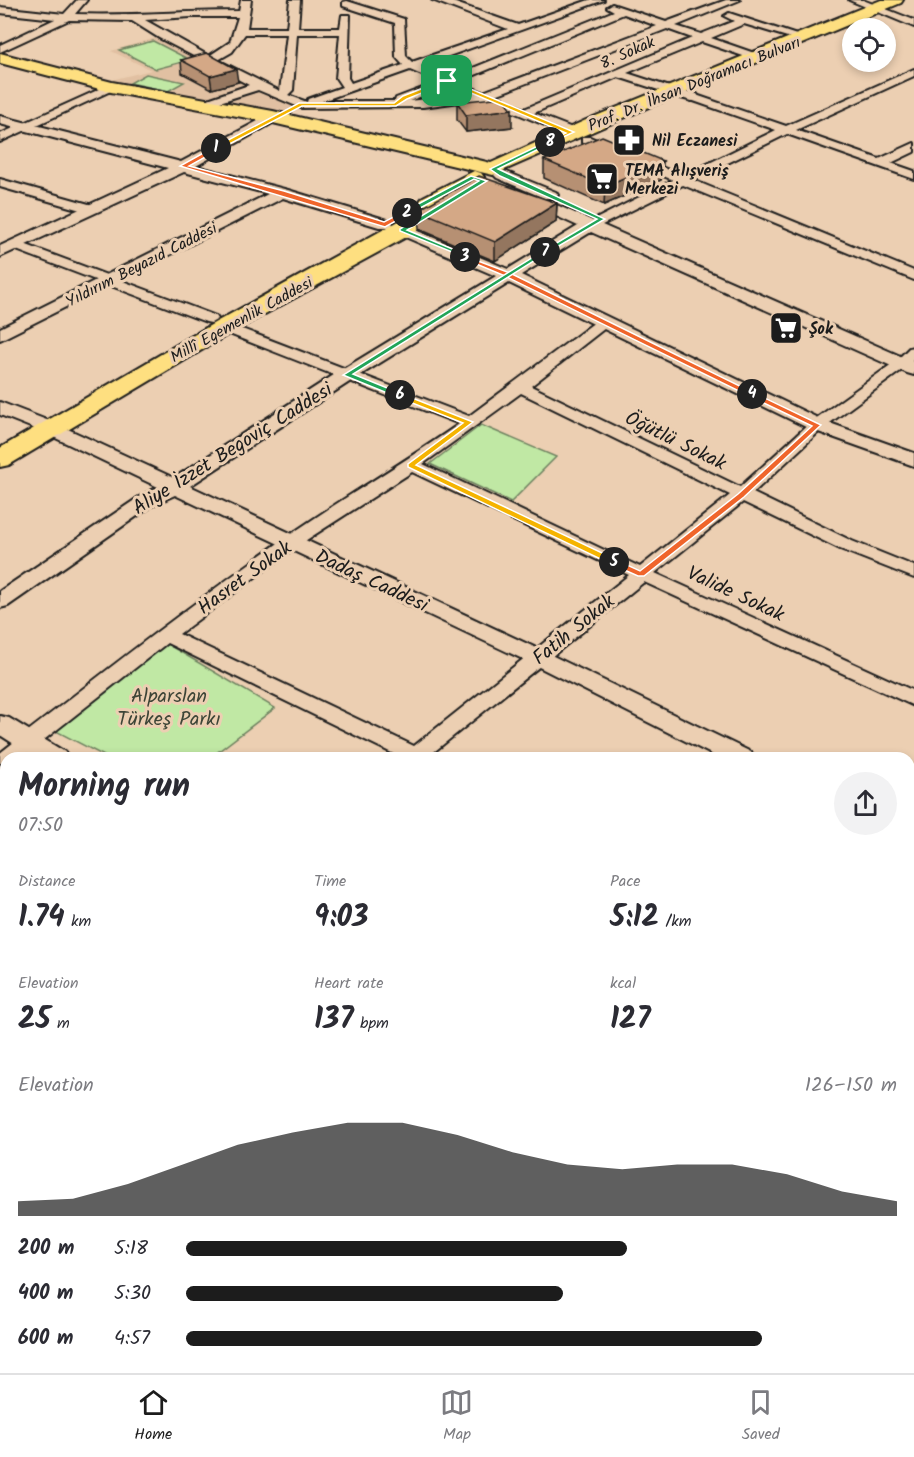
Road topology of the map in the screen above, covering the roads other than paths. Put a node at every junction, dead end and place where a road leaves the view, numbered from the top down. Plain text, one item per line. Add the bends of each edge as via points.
1 (82, 0) edge
2 (181, 0) edge
3 (246, 0) edge
4 (295, 0) edge
5 (437, 0) edge
6 (735, 0) edge
7 (854, 0) edge
8 (591, 1) edge
9 (347, 2) edge
10 (914, 2) edge
11 (886, 8) edge
12 (712, 9) junction
13 (0, 10) edge
14 (623, 11) junction
15 (244, 14) junction
16 (173, 16) junction
17 (67, 17) junction
18 (870, 18) edge
19 (136, 19) junction
20 (742, 21) junction
21 (914, 24) edge
22 (669, 26) junction
23 (516, 28) junction
24 (242, 31) junction
25 (292, 31) junction
26 (345, 31) junction
27 (503, 33) junction
28 (842, 33) edge
29 (700, 38) junction
30 (804, 39) junction
31 (541, 46) junction
32 (0, 49) edge
33 (756, 57) junction
34 (0, 58) edge
35 (209, 60) junction
36 (579, 60) junction
37 (410, 66) junction
38 (0, 67) edge
39 (914, 72) edge
40 (619, 74) junction
41 (447, 81) junction
42 (259, 87) junction
43 (348, 87) junction
44 (106, 89) junction
45 (683, 94) junction
46 (281, 96) junction
47 (482, 96) junction
48 (203, 104) junction
49 (301, 105) junction
50 (396, 105) junction
51 (524, 113) junction
52 (0, 120) edge
53 (266, 121) junction
54 (27, 126) junction
55 (784, 131) junction
56 (579, 136) junction
57 (0, 138) edge
58 (914, 147) edge
59 (880, 163) junction
60 (183, 166) junction
61 (488, 175) junction
62 (914, 175) edge
63 (682, 179) junction
64 (0, 183) edge
65 (282, 193) junction
66 (91, 209) junction
67 (596, 222) junction
68 (393, 227) junction
69 (16, 245) junction
70 (0, 252) edge
71 (507, 275) junction
72 (914, 276) edge
73 (110, 279) junction
74 (604, 322) junction
75 (217, 323) junction
76 (0, 334) edge
77 (910, 359) edge
78 (347, 375) junction
79 (520, 387) junction
80 (0, 408) edge
81 (469, 422) junction
82 (41, 424) junction
83 (817, 425) junction
84 (0, 439) edge
85 (0, 459) edge
86 (914, 460) edge
87 (411, 465) junction
88 (174, 487) junction
89 (741, 495) junction
90 (291, 542) junction
91 (914, 572) edge
92 (641, 574) junction
93 (0, 601) edge
94 (165, 635) junction
95 (539, 658) junction
96 (914, 699) edge
97 (0, 724) edge
98 (28, 742) junction
99 (15, 752) edge
100 (46, 752) edge
101 (407, 752) edge
102 (423, 752) edge
103 (725, 752) edge

1 - 17 street
2 - 16 street
3 - 15 street
4 - 25 street
5 - 23 street
6 - 12 street
7 - 11 street
8 - 14 street
8 - 23 street
9 - 26 street
9 - 37 street via 400,21 401,57
10 - 11 main road, Prof. Dr. İhsan Doğramacı Bulvarı
11 - 18 main road, Prof. Dr. İhsan Doğramacı Bulvarı
11 - 21 street
11 - 30 main road, Prof. Dr. İhsan Doğramacı Bulvarı
12 - 20 street
12 - 22 street
13 - 17 street
14 - 22 street
14 - 31 street
15 - 16 street
15 - 24 street
16 - 19 street
17 - 19 street
17 - 32 street
19 - 35 street
20 - 29 street, 8. Sokak
20 - 30 street
22 - 29 street
22 - 36 street
23 - 27 street
24 - 25 street
24 - 35 street via 235,46
25 - 26 street
25 - 46 street via 287,90
26 - 43 street via 342,78
27 - 31 street
27 - 37 street
28 - 45 main road, Prof. Dr. İhsan Doğramacı Bulvarı
29 - 33 street
29 - 40 street, 8. Sokak
30 - 33 main road, Prof. Dr. İhsan Doğramacı Bulvarı
31 - 36 street
31 - 41 street
33 - 45 main road, Prof. Dr. İhsan Doğramacı Bulvarı
34 - 44 main road
35 - 42 street
36 - 40 street
36 - 47 street
37 - 41 street
37 - 43 street
38 - 44 main road
39 - 55 street
40 - 45 street
40 - 51 street, 8. Sokak
41 - 47 street
41 - 50 street via 405,97
42 - 46 street
42 - 48 street
43 - 49 street
44 - 48 main road
44 - 53 main road
44 - 54 street
45 - 55 street
45 - 56 main road, Prof. Dr. İhsan Doğramacı Bulvarı
46 - 49 street
47 - 50 street
47 - 51 street
48 - 53 main road
49 - 50 street
49 - 53 street
51 - 56 street
52 - 54 street
53 - 60 street
53 - 61 main road
54 - 57 street
54 - 60 street
55 - 59 street
55 - 63 street
56 - 61 main road, Prof. Dr. İhsan Doğramacı Bulvarı
56 - 63 street
58 - 59 street
59 - 62 street
60 - 65 street
60 - 66 street
61 - 67 street
61 - 68 main road, Millî Egemenlik Caddesi
63 - 67 street
63 - 72 street
64 - 66 street
65 - 68 street
65 - 73 street, Yıldırım Beyazıd Caddesi
66 - 69 street
67 - 71 street, Aliye İzzet Begoviç Caddesi
67 - 77 street
68 - 71 street
68 - 75 main road, Millî Egemenlik Caddesi
69 - 70 street
69 - 73 street
71 - 74 street
71 - 78 street, Aliye İzzet Begoviç Caddesi
73 - 75 street
73 - 76 street, Yıldırım Beyazıd Caddesi
74 - 79 street, Hasret Sokak
74 - 83 street
75 - 78 street
75 - 82 main road, Millî Egemenlik Caddesi
77 - 83 street, Fatih Sokak
78 - 81 street
78 - 88 street, Aliye İzzet Begoviç Caddesi
79 - 81 street, Hasret Sokak
79 - 89 street, Öğütlü Sokak
80 - 82 street, Dadaş Caddesi
81 - 87 street, Hasret Sokak
82 - 84 main road, Millî Egemenlik Caddesi
82 - 85 main road, Millî Egemenlik Caddesi
82 - 88 street, Dadaş Caddesi
83 - 86 street
83 - 89 street, Fatih Sokak
87 - 90 street, Hasret Sokak
87 - 92 street, Valide Sokak
88 - 90 street, Dadaş Caddesi
88 - 93 street, Aliye İzzet Begoviç Caddesi via 146,501
89 - 91 street, Öğütlü Sokak
89 - 92 street, Fatih Sokak
90 - 94 street, Hasret Sokak
90 - 95 street, Dadaş Caddesi
92 - 95 street, Fatih Sokak
92 - 96 street, Valide Sokak
94 - 98 street, Hasret Sokak
94 - 101 street
95 - 102 street, Fatih Sokak
95 - 103 street, Dadaş Caddesi
97 - 98 street
98 - 99 street, Hasret Sokak
98 - 100 street

